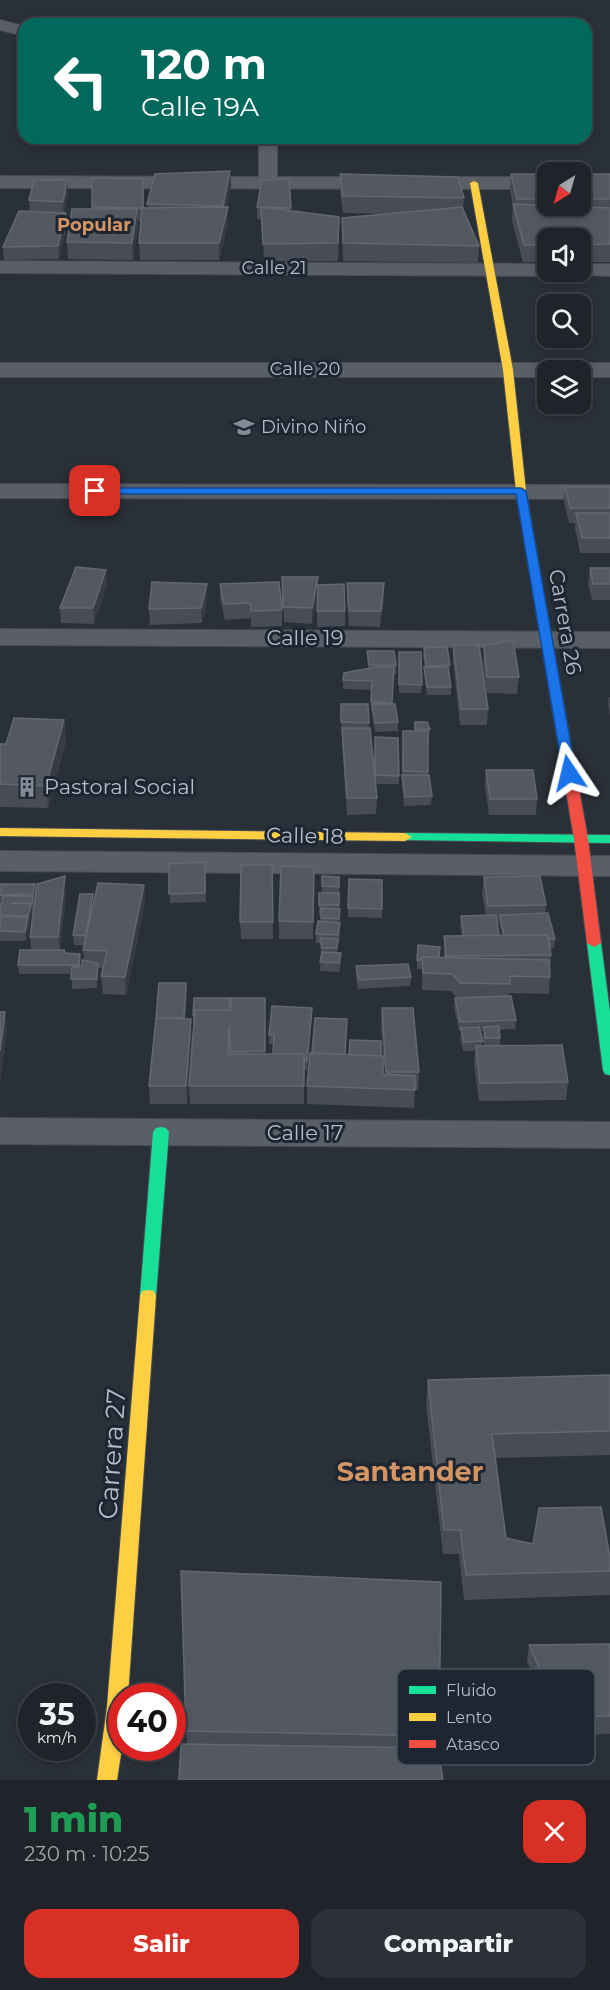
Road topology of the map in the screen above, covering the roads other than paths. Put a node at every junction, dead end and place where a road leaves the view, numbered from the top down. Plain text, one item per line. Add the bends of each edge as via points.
1 (0, 25) edge
2 (18, 30) edge
3 (268, 144) edge
4 (268, 183) junction
5 (474, 183) junction
6 (537, 183) edge
7 (2, 188) edge
8 (0, 267) edge
9 (491, 270) junction
10 (537, 270) edge
11 (591, 270) edge
12 (610, 270) edge
13 (0, 370) edge
14 (508, 370) junction
15 (610, 370) edge
16 (0, 491) edge
17 (521, 491) junction
18 (610, 492) edge
19 (0, 637) edge
20 (547, 639) junction
21 (610, 640) edge
22 (0, 832) edge
23 (610, 839) edge
24 (592, 857) edge
25 (0, 861) edge
26 (610, 1070) edge
27 (0, 1131) edge
28 (161, 1132) junction
29 (610, 1135) edge
30 (107, 1780) edge

1 - 2 street
3 - 4 street
4 - 5 street
4 - 7 street
5 - 6 street
5 - 9 street, Carrera 26
8 - 9 street, Calle 21
9 - 10 street, Calle 21
9 - 14 street, Carrera 26
11 - 12 street
13 - 14 street, Calle 20
14 - 15 street, Calle 20
14 - 17 street, Carrera 26
16 - 17 street
17 - 18 street
17 - 20 street, Carrera 26
19 - 20 street, Calle 19
20 - 21 street, Calle 19
20 - 24 street, Carrera 26
22 - 24 street, Calle 18
23 - 24 street, Calle 18
24 - 25 street, Calle 18
24 - 26 street, Carrera 26
27 - 28 street, Calle 17
28 - 29 street, Calle 17
28 - 30 street, Carrera 27 via 117,1707

